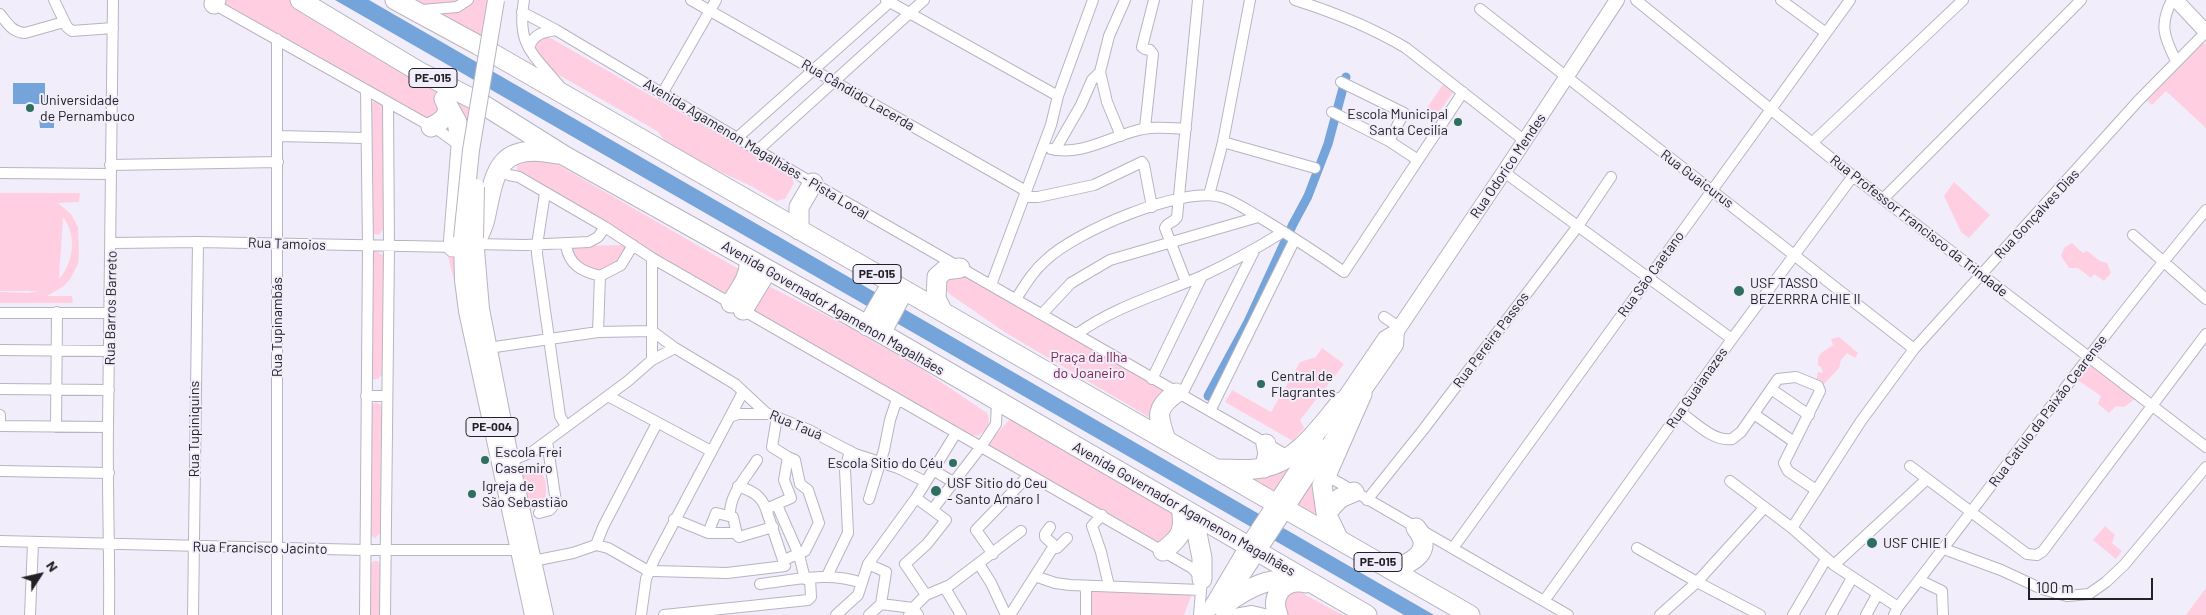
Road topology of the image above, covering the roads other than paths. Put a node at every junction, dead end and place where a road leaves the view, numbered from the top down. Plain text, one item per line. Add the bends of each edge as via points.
1 (54, 0) edge
2 (113, 0) edge
3 (300, 0) edge
4 (395, 0) edge
5 (468, 0) edge
6 (496, 0) edge
7 (506, 0) edge
8 (524, 0) edge
9 (690, 0) edge
10 (716, 0) edge
11 (924, 0) edge
12 (1093, 0) edge
13 (1125, 0) edge
14 (1154, 0) edge
15 (1198, 0) edge
16 (1250, 0) edge
17 (1295, 0) edge
18 (1617, 0) edge
19 (1636, 0) edge
20 (1782, 0) edge
21 (1850, 0) edge
22 (1963, 0) edge
23 (2081, 0) edge
24 (2174, 0) edge
25 (212, 1) edge
26 (890, 1) edge
27 (1480, 9) dead end
28 (412, 10) junction
29 (522, 12) junction
30 (710, 12) junction
31 (0, 14) edge
32 (908, 14) junction
33 (64, 22) junction
34 (113, 28) junction
35 (556, 30) junction
36 (2206, 32) edge
37 (1826, 33) junction
38 (276, 39) junction
39 (529, 48) junction
40 (2176, 61) junction
41 (815, 70) junction
42 (418, 71) junction
43 (1100, 72) junction
44 (1567, 78) junction
45 (835, 82) junction
46 (1341, 82) dead end
47 (366, 91) junction
48 (1463, 92) junction
49 (662, 94) junction
50 (568, 96) junction
51 (1058, 96) junction
52 (388, 104) junction
53 (448, 104) junction
54 (1771, 110) junction
55 (1332, 112) dead end
56 (431, 127) junction
57 (1146, 128) junction
58 (1186, 128) junction
59 (278, 136) junction
60 (1121, 136) junction
61 (366, 138) junction
62 (737, 138) junction
63 (1389, 141) junction
64 (1525, 141) junction
65 (1222, 142) junction
66 (1813, 142) junction
67 (461, 146) junction
68 (1043, 147) junction
69 (758, 150) junction
70 (1054, 150) junction
71 (518, 153) junction
72 (565, 156) junction
73 (1418, 160) junction
74 (278, 162) junction
75 (1315, 168) dead end
76 (111, 169) junction
77 (498, 170) junction
78 (0, 172) edge
79 (1504, 172) junction
80 (1853, 176) junction
81 (519, 177) junction
82 (1611, 177) dead end
83 (809, 180) junction
84 (1712, 190) junction
85 (545, 193) junction
86 (1025, 194) junction
87 (1209, 195) junction
88 (1883, 199) junction
89 (1177, 200) junction
90 (1152, 207) junction
91 (2206, 210) edge
92 (773, 214) junction
93 (1258, 217) junction
94 (1578, 226) junction
95 (605, 227) junction
96 (799, 230) junction
97 (2133, 234) dead end
98 (1289, 236) junction
99 (198, 242) junction
100 (112, 243) junction
101 (465, 243) junction
102 (1170, 243) junction
103 (277, 244) junction
104 (566, 244) junction
105 (537, 245) junction
106 (633, 246) junction
107 (368, 247) junction
108 (389, 247) junction
109 (1254, 250) junction
110 (1795, 254) junction
111 (652, 258) junction
112 (750, 260) junction
113 (2163, 261) junction
114 (960, 268) junction
115 (772, 273) junction
116 (1980, 275) junction
117 (600, 276) junction
118 (1202, 276) junction
119 (1648, 277) junction
120 (1186, 282) junction
121 (991, 285) junction
122 (895, 292) junction
123 (1016, 299) junction
124 (2206, 299) edge
125 (737, 306) junction
126 (57, 312) junction
127 (943, 312) junction
128 (0, 313) edge
129 (110, 313) junction
130 (1042, 314) junction
131 (1384, 317) dead end
132 (877, 324) junction
133 (1398, 329) junction
134 (652, 331) junction
135 (598, 332) junction
136 (1077, 334) junction
137 (2206, 334) edge
138 (1732, 339) junction
139 (550, 340) junction
140 (488, 348) junction
141 (675, 348) junction
142 (1914, 349) junction
143 (0, 350) edge
144 (57, 350) junction
145 (110, 352) junction
146 (2088, 358) junction
147 (652, 360) junction
148 (1152, 379) junction
149 (0, 389) edge
150 (1771, 389) junction
151 (57, 390) junction
152 (109, 390) junction
153 (743, 392) junction
154 (1179, 394) junction
155 (1362, 394) joint
156 (366, 396) junction
157 (387, 396) junction
158 (608, 396) junction
159 (897, 399) junction
160 (997, 401) junction
161 (1341, 402) junction
162 (2152, 407) junction
163 (1210, 410) junction
164 (1680, 412) junction
165 (1754, 414) junction
166 (0, 415) edge
167 (1809, 415) junction
168 (730, 416) junction
169 (773, 416) junction
170 (656, 423) junction
171 (0, 426) edge
172 (566, 426) junction
173 (56, 427) junction
174 (108, 427) junction
175 (956, 433) junction
176 (1166, 440) junction
177 (547, 441) junction
178 (1794, 442) junction
179 (1266, 444) junction
180 (2206, 447) edge
181 (980, 448) junction
182 (711, 451) junction
183 (850, 451) junction
184 (788, 457) junction
185 (1290, 457) junction
186 (757, 460) dead end
187 (880, 463) junction
188 (506, 464) junction
189 (1910, 466) dead end
190 (2206, 467) edge
191 (1264, 468) junction
192 (1216, 469) junction
193 (933, 470) junction
194 (0, 471) edge
195 (1319, 471) junction
196 (109, 473) junction
197 (1029, 475) junction
198 (1927, 479) junction
199 (1730, 481) dead end
200 (926, 482) junction
201 (953, 482) junction
202 (738, 486) junction
203 (1816, 490) junction
204 (1360, 496) junction
205 (916, 498) junction
206 (869, 499) dead end
207 (777, 505) junction
208 (1764, 508) junction
209 (766, 509) junction
210 (933, 509) junction
211 (1187, 510) junction
212 (1277, 511) junction
213 (1971, 512) junction
214 (539, 513) dead end
215 (1326, 513) junction
216 (1102, 515) junction
217 (730, 516) junction
218 (674, 519) junction
219 (773, 527) junction
220 (1050, 527) dead end
221 (1416, 528) junction
222 (1792, 528) junction
223 (1021, 531) dead end
224 (708, 533) junction
225 (737, 535) junction
226 (1066, 538) dead end
227 (1340, 540) junction
228 (0, 541) edge
229 (32, 543) junction
230 (110, 543) junction
231 (1256, 544) junction
232 (596, 545) junction
233 (1054, 546) junction
234 (194, 547) junction
235 (277, 547) junction
236 (1453, 548) junction
237 (1637, 548) dead end
238 (1944, 549) junction
239 (365, 550) junction
240 (385, 550) junction
241 (520, 550) junction
242 (1163, 551) junction
243 (993, 554) junction
244 (799, 555) junction
245 (533, 560) junction
246 (784, 560) junction
247 (1830, 562) junction
248 (868, 564) junction
249 (979, 564) junction
250 (649, 570) junction
251 (759, 570) junction
252 (1392, 570) junction
253 (827, 576) junction
254 (1035, 576) junction
255 (808, 578) junction
256 (1852, 578) junction
257 (1919, 580) junction
258 (1301, 581) junction
259 (1697, 582) junction
260 (862, 583) junction
261 (760, 584) junction
262 (1202, 584) junction
263 (1086, 586) junction
264 (1110, 586) junction
265 (945, 588) junction
266 (1322, 589) junction
267 (926, 595) junction
268 (1877, 595) junction
269 (1544, 601) junction
270 (761, 604) junction
271 (881, 604) junction
272 (1896, 611) edge
273 (913, 613) edge
274 (1219, 613) edge
275 (1755, 614) edge
276 (30, 615) edge
277 (109, 615) edge
278 (193, 615) edge
279 (277, 615) edge
280 (365, 615) edge
281 (385, 615) edge
282 (533, 615) edge
283 (545, 615) edge
284 (640, 615) edge
285 (664, 615) edge
286 (836, 615) edge
287 (869, 615) edge
288 (961, 615) edge
289 (1008, 615) edge
290 (1086, 615) edge
291 (1199, 615) edge
292 (1269, 615) edge
293 (1278, 615) edge
294 (1367, 615) edge
295 (1470, 615) edge
296 (1568, 615) edge
297 (1660, 615) edge
298 (1793, 615) edge
299 (1831, 615) edge
300 (1866, 615) edge
301 (1944, 615) edge

1 - 33 street
2 - 34 street, Rua Barros Barreto
3 - 42 highway, Avenida Governador Agamenon Magalhães / PE-015
4 - 28 highway, PE-015
5 - 28 street via 445,10
6 - 101 main road, PE-004, bridge via 471,150
7 - 101 main road, PE-004, bridge
8 - 29 street
9 - 30 street, Rua Cândido Lacerda
10 - 30 street
11 - 32 street
12 - 51 street
13 - 43 street via 1109,36
14 - 57 street via 1142,47 1154,54
15 - 58 street
16 - 65 street
17 - 48 street via 1390,38
18 - 44 main road, Rua Odorico Mendes
19 - 54 street, Rua Professor Francisco da Trindade
20 - 37 street
21 - 37 street, Rua São Caetano
22 - 66 street
23 - 88 street
24 - 36 main road
24 - 40 street via 2166,11 2164,30
25 - 38 street
26 - 32 street
26 - 41 street
27 - 44 street, Rua Guaicurus
28 - 50 highway, PE-015
29 - 35 street, Avenida Agamenon Magalhães - Pista Local
29 - 39 street via 521,30
30 - 41 street, Rua Cândido Lacerda
30 - 49 street
31 - 33 street via 19,33
32 - 45 street
32 - 51 street
33 - 34 street via 74,31
34 - 76 street, Rua Barros Barreto
35 - 39 street via 538,35
35 - 49 street, Avenida Agamenon Magalhães - Pista Local
36 - 40 street, Rua Gonçalves Dias
37 - 54 street, Rua São Caetano
38 - 47 street
38 - 59 street, Rua Tupinambás
39 - 50 street
40 - 116 street, Rua Gonçalves Dias
41 - 45 street, Rua Cândido Lacerda
41 - 62 street
42 - 53 highway
42 - 72 highway, Avenida Governador Agamenon Magalhães / PE-015 via 486,106
43 - 60 street via 1107,102
43 - 70 street via 1092,80
44 - 64 main road, Rua Odorico Mendes
44 - 84 street, Rua Guaicurus
45 - 69 street
45 - 86 street, Rua Cândido Lacerda
46 - 63 street via 1404,113
47 - 52 street
47 - 61 street
48 - 64 street
48 - 73 street
49 - 62 street, Avenida Agamenon Magalhães - Pista Local
50 - 92 highway, PE-015
51 - 68 street
52 - 56 street
52 - 108 street
53 - 56 highway via 442,122
53 - 67 highway via 458,122
54 - 66 street, Rua Professor Francisco da Trindade
54 - 84 street, Rua São Caetano
55 - 63 street
56 - 67 street
57 - 58 street
57 - 60 street
58 - 89 street
59 - 61 street
59 - 74 street, Rua Tupinambás
60 - 70 street via 1087,147
61 - 107 street
62 - 69 street, Avenida Agamenon Magalhães - Pista Local
63 - 73 street
64 - 79 main road, Rua Odorico Mendes
65 - 75 street
65 - 87 street
66 - 80 street, Rua Professor Francisco da Trindade
67 - 101 highway
68 - 70 street
68 - 86 street
69 - 83 street, Avenida Agamenon Magalhães - Pista Local
71 - 72 highway via 534,150
71 - 77 highway
71 - 81 street via 514,167
72 - 112 highway, Avenida Governador Agamenon Magalhães / PE-015
73 - 98 street via 1344,272
74 - 76 street
74 - 103 street, Rua Tupinambás
76 - 78 street
76 - 100 street, Rua Barros Barreto
77 - 81 street
77 - 101 highway via 488,197 485,221
79 - 94 street
79 - 133 main road, Rua Odorico Mendes
80 - 88 street, Rua Professor Francisco da Trindade
80 - 110 street, Rua Guaianazes
81 - 85 street
82 - 94 street, Rua Pereira Passos
83 - 92 highway via 788,204
83 - 96 highway via 799,207
83 - 114 street, Avenida Agamenon Magalhães - Pista Local
84 - 110 street, Rua Guaicurus
84 - 119 street, Rua São Caetano
85 - 95 street
85 - 105 street
86 - 90 street via 1038,198 1094,185 1142,162
86 - 121 street
87 - 89 street
87 - 93 street via 1234,202
88 - 116 street, Rua Professor Francisco da Trindade
89 - 90 street
89 - 102 street via 1177,217 1165,228
90 - 123 street via 1064,245 1045,260
91 - 113 street, Rua Catulo da Paixão Cearense
92 - 96 highway, PE-015
93 - 98 street
93 - 102 street
94 - 119 street
94 - 204 street, Rua Pereira Passos via 1423,430
95 - 104 street, Rua Tamoios via 595,240
95 - 106 street
96 - 122 highway, PE-015
97 - 113 street
98 - 109 street
98 - 163 street
99 - 100 street, Rua Tamoios
99 - 103 street, Rua Tamoios
99 - 234 street, Rua Tupiniquins
100 - 129 street, Rua Barros Barreto
101 - 105 street, Rua Tamoios
101 - 108 street, Rua Tamoios
101 - 140 main road, PE-004
101 - 188 main road, PE-004 via 467,311
102 - 120 street
102 - 130 street via 1126,254 1091,270 1072,283
103 - 107 street, Rua Tamoios
103 - 235 street, Rua Tupinambás
104 - 105 street, Rua Tamoios
104 - 117 street via 577,268
105 - 139 street
106 - 111 street
106 - 117 street via 621,265
107 - 108 street, Rua Tamoios
107 - 156 street
108 - 157 street
109 - 118 street
109 - 154 street
110 - 138 street, Rua Guaianazes
110 - 142 street, Rua Guaicurus
111 - 125 street
111 - 134 street
112 - 115 highway, Avenida Governador Agamenon Magalhães / PE-015
112 - 125 highway
113 - 124 street
113 - 146 street, Rua Catulo da Paixão Cearense
114 - 121 street, Avenida Agamenon Magalhães - Pista Local
114 - 127 highway via 945,270 937,277 936,299
115 - 125 highway via 764,276
115 - 132 highway, Avenida Governador Agamenon Magalhães / PE-015
116 - 142 street, Rua Gonçalves Dias
116 - 146 street, Rua Professor Francisco da Trindade
117 - 135 street
118 - 120 street
118 - 148 street
119 - 138 street
119 - 236 street, Rua São Caetano
120 - 136 street via 1102,317
121 - 123 street
122 - 127 highway, PE-015
122 - 132 highway
123 - 130 street
125 - 159 street
126 - 128 street
126 - 129 street
126 - 144 street
127 - 176 highway, PE-015
129 - 145 street, Rua Barros Barreto
130 - 136 street
131 - 133 street
132 - 160 highway, Avenida Governador Agamenon Magalhães / PE-015
133 - 155 main road, Rua Odorico Mendes via 1396,345
133 - 161 main road, Rua Odorico Mendes via 1385,338
134 - 135 street
134 - 141 street, Rua Tauá
134 - 147 street
135 - 139 street
136 - 148 street
137 - 162 street
138 - 164 street, Rua Guaianazes
139 - 140 street
139 - 172 street via 560,416
140 - 188 main road, PE-004
141 - 147 street
141 - 153 street, Rua Tauá
142 - 203 street, Rua Gonçalves Dias
143 - 144 street
144 - 145 street
144 - 151 street
145 - 152 street, Rua Barros Barreto
146 - 162 street, Rua Professor Francisco da Trindade
146 - 213 street, Rua Catulo da Paixão Cearense
147 - 158 street
148 - 154 street
149 - 151 street
150 - 165 street
150 - 167 street
150 - 167 street via 1778,379 1784,377 1801,378 1818,386 1820,391
151 - 152 street
151 - 173 street
152 - 174 street, Rua Barros Barreto
153 - 168 street
153 - 169 street, Rua Tauá via 757,407
154 - 163 street
154 - 176 highway via 1162,405 1160,411
155 - 195 highway
156 - 157 street
156 - 239 street
157 - 240 street
158 - 170 street
158 - 172 street
159 - 175 street
159 - 187 street
160 - 181 street via 996,424
160 - 211 highway, Avenida Governador Agamenon Magalhães / PE-015
161 - 185 highway
161 - 212 main road, Rua Odorico Mendes
162 - 180 street, Rua Professor Francisco da Trindade
162 - 213 street via 2037,555 2027,554
163 - 179 street
164 - 165 street via 1712,434 1729,440 1737,436
164 - 269 street, Rua Guaianazes
165 - 178 street
166 - 171 street
167 - 178 street
168 - 169 street
168 - 182 street
169 - 183 street, Rua Tauá
169 - 184 street via 772,447
170 - 182 street
170 - 232 street
171 - 173 street
172 - 177 street
173 - 174 street
174 - 196 street, Rua Barros Barreto
175 - 181 street
175 - 193 street
176 - 192 highway, PE-015
177 - 188 street
177 - 214 street via 556,502 550,510
178 - 203 street via 1785,467
179 - 185 street
179 - 191 highway via 1268,454
181 - 197 street
181 - 201 street
182 - 218 street
183 - 187 street, Rua Tauá
183 - 253 street via 845,469 848,532
184 - 207 street via 784,476 792,498
184 - 244 street via 794,459 800,484 808,490 819,523 806,550
185 - 191 highway
186 - 202 street
187 - 200 street, Rua Tauá
187 - 206 street
188 - 241 main road, PE-004
188 - 245 main road, PE-004
189 - 198 street
190 - 238 street via 2124,565 2089,594 2067,596 2042,589
191 - 192 highway
192 - 212 highway, PE-015
193 - 200 street
193 - 201 street
194 - 196 street
195 - 204 street
195 - 212 main road
195 - 215 highway
196 - 230 street, Rua Barros Barreto
197 - 216 street
197 - 243 street via 977,528 977,534
198 - 213 street
198 - 247 street
199 - 208 street
200 - 205 street
201 - 210 street
202 - 209 street via 755,493 763,500
202 - 217 street
203 - 222 street, Rua Gonçalves Dias
204 - 215 highway via 1340,498
204 - 221 street
205 - 210 street
205 - 248 street
207 - 209 street
207 - 244 street
208 - 222 street
208 - 259 street
209 - 219 street
210 - 267 street via 946,520 905,565
211 - 231 highway, Avenida Governador Agamenon Magalhães / PE-015
211 - 242 highway via 1180,536
211 - 262 highway via 1202,558
212 - 227 highway, PE-015
212 - 231 main road
213 - 238 street, Rua Catulo da Paixão Cearense
215 - 227 highway
216 - 242 street
216 - 264 street via 1092,526
217 - 224 street via 714,514
217 - 225 street via 734,518
218 - 224 street
218 - 250 street
219 - 225 street
219 - 246 street
220 - 233 street via 1045,535
221 - 236 street
221 - 252 highway, PE-015 via 1422,534 1421,552 1408,565
222 - 247 street
223 - 243 street
224 - 225 street
226 - 233 street via 1059,548
227 - 252 highway, PE-015
228 - 229 street, Rua Francisco Jacinto
229 - 230 street, Rua Francisco Jacinto
229 - 276 street
230 - 234 street, Rua Francisco Jacinto
230 - 277 street, Rua Barros Barreto
231 - 266 highway, Avenida Governador Agamenon Magalhães / PE-015
231 - 274 main road
232 - 245 street
232 - 250 street
233 - 254 street
234 - 235 street, Rua Francisco Jacinto
234 - 278 street, Rua Tupiniquins
235 - 239 street, Rua Francisco Jacinto
235 - 279 street, Rua Tupinambás
236 - 269 street
237 - 259 street
238 - 257 street, Rua Catulo da Paixão Cearense
239 - 240 street, Rua Francisco Jacinto
239 - 280 street
240 - 241 street, Rua Francisco Jacinto
240 - 281 street
241 - 282 main road, PE-004
242 - 262 street via 1192,568
243 - 249 street
244 - 246 street
244 - 255 street
245 - 283 main road, PE-004
246 - 251 street via 786,565 783,567
247 - 256 street
247 - 298 street
248 - 260 street
248 - 271 street via 886,571
249 - 265 street
249 - 289 street
250 - 251 street via 716,574
250 - 284 street
251 - 261 street
252 - 295 highway, PE-015
253 - 255 street
253 - 260 street
254 - 263 street via 1055,583 1074,581
254 - 289 street
255 - 261 street
255 - 270 street via 810,599
256 - 268 street
256 - 299 street
257 - 272 street, Rua Catulo da Paixão Cearense
257 - 301 street via 1942,591
258 - 266 highway
258 - 274 highway via 1285,579 1256,585
258 - 293 highway via 1288,583 1279,591 1275,604
259 - 275 street
259 - 297 street
260 - 286 street via 858,594
261 - 270 street
262 - 264 street
262 - 291 street
263 - 264 street
263 - 290 street
265 - 267 street
265 - 288 street
266 - 294 highway, Avenida Governador Agamenon Magalhães / PE-015
267 - 273 street
268 - 272 street
268 - 300 street
269 - 296 street
270 - 285 street
271 - 273 street
271 - 287 street
274 - 292 street via 1252,611

